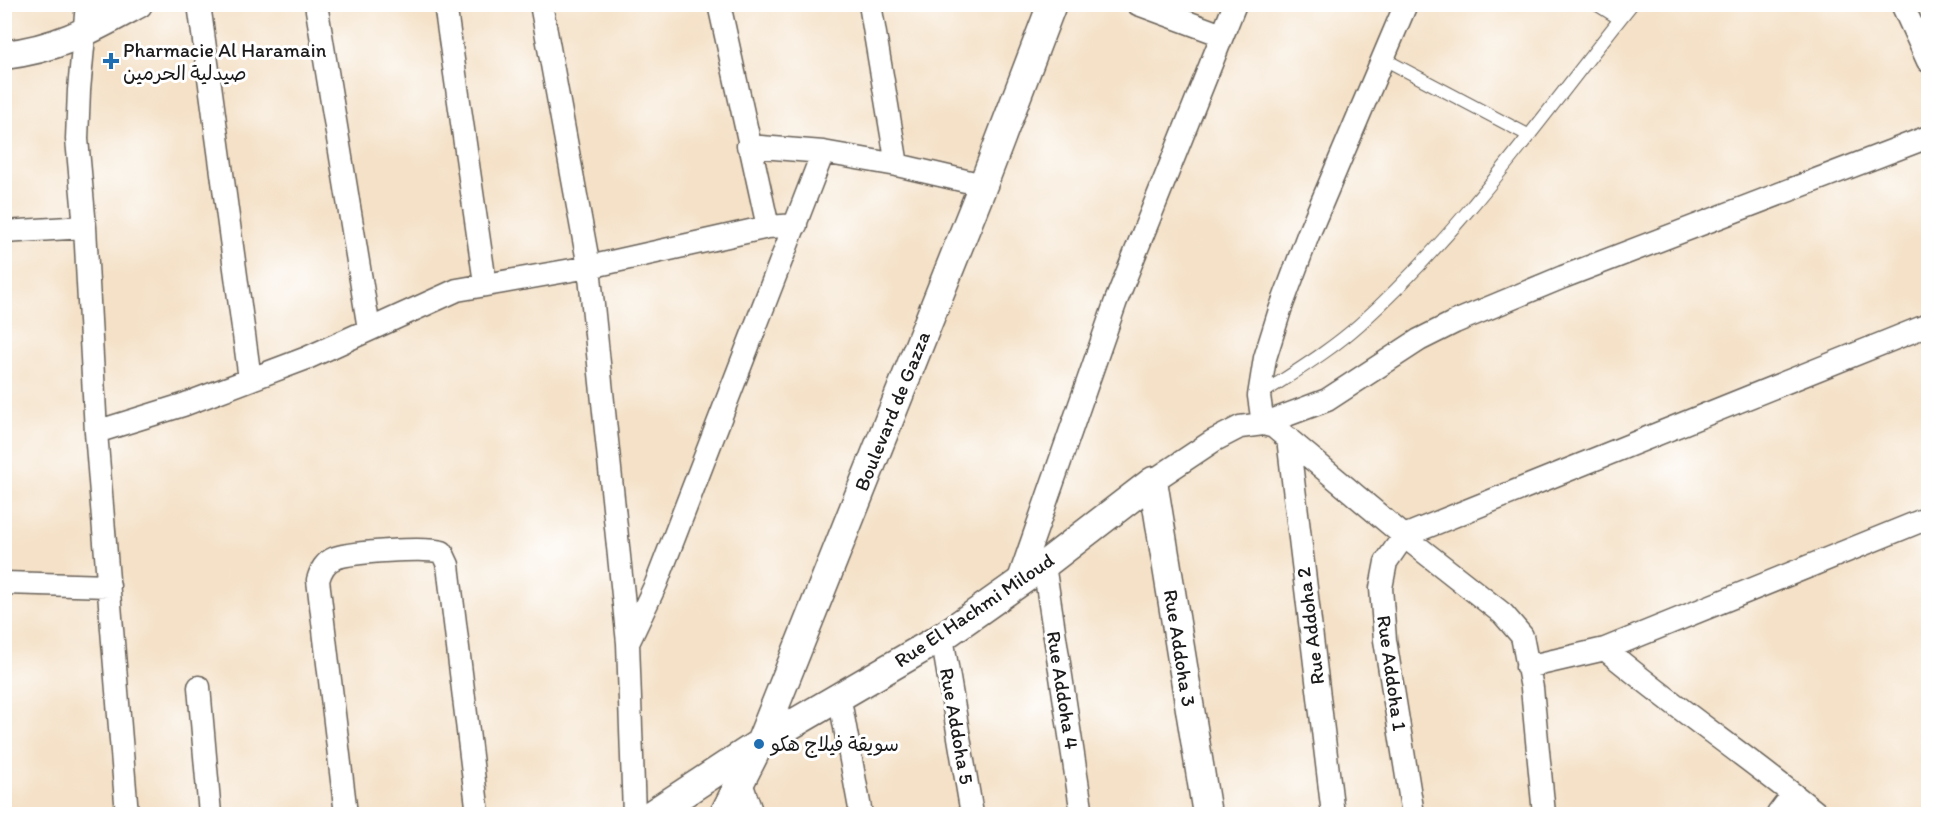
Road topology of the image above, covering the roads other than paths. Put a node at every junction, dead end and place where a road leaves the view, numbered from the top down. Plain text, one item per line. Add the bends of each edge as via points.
1 (87, 4) edge
2 (138, 4) edge
3 (199, 4) edge
4 (316, 4) edge
5 (445, 4) edge
6 (541, 4) edge
7 (719, 4) edge
8 (870, 4) edge
9 (1052, 4) edge
10 (1138, 4) edge
11 (1235, 4) edge
12 (1406, 4) edge
13 (1596, 4) edge
14 (1632, 4) edge
15 (1902, 4) edge
16 (1620, 20) junction
17 (84, 34) junction
18 (1221, 35) junction
19 (4, 55) edge
20 (1382, 58) junction
21 (1929, 61) edge
22 (1528, 135) junction
23 (1929, 137) edge
24 (748, 146) junction
25 (823, 152) junction
26 (897, 165) junction
27 (983, 185) junction
28 (796, 225) junction
29 (85, 227) junction
30 (768, 227) junction
31 (4, 232) edge
32 (589, 267) junction
33 (485, 283) junction
34 (1929, 325) edge
35 (369, 329) junction
36 (250, 380) junction
37 (1259, 396) junction
38 (1263, 424) junction
39 (96, 432) junction
40 (1288, 438) junction
41 (1153, 481) junction
42 (1929, 518) edge
43 (1404, 536) junction
44 (1044, 565) junction
45 (1018, 582) junction
46 (4, 583) edge
47 (109, 586) junction
48 (942, 637) junction
49 (628, 643) junction
50 (1605, 649) junction
51 (1527, 667) junction
52 (199, 687) dead end
53 (839, 695) junction
54 (760, 743) junction
55 (740, 780) junction
56 (1793, 794) junction
57 (127, 814) edge
58 (210, 814) edge
59 (346, 814) edge
60 (478, 814) edge
61 (634, 814) edge
62 (652, 814) edge
63 (724, 814) edge
64 (752, 814) edge
65 (861, 814) edge
66 (972, 814) edge
67 (1082, 814) edge
68 (1208, 814) edge
69 (1333, 814) edge
70 (1413, 814) edge
71 (1544, 814) edge
72 (1778, 814) edge
73 (1818, 814) edge

1 - 17 street
2 - 17 street
3 - 36 street
4 - 35 street
5 - 33 street
6 - 32 street
7 - 24 street
8 - 26 street
9 - 27 street, Boulevard de Gazza
10 - 18 street
11 - 18 street
12 - 20 street
13 - 16 lane
14 - 16 lane
15 - 21 street
16 - 22 lane
17 - 19 street via 59,44
17 - 29 street via 77,139
18 - 45 street via 1116,301
20 - 22 lane
20 - 37 street via 1280,310 1264,358
22 - 37 lane via 1478,197 1359,325
23 - 38 street, Rue El Hachmi Miloud via 1455,322 1419,340 1327,400
24 - 25 street
24 - 30 street
25 - 26 street
25 - 28 street
26 - 27 street
27 - 54 street, Boulevard de Gazza
28 - 30 street
28 - 49 street via 656,584
29 - 31 street
29 - 39 street
30 - 32 street
32 - 33 street
32 - 49 street
33 - 35 street via 457,290
34 - 43 street
35 - 36 street
36 - 39 street
37 - 38 street
38 - 40 street
38 - 41 street, Rue El Hachmi Miloud via 1240,427
39 - 47 street
40 - 43 street
40 - 69 street, Rue Addoha 2
41 - 44 street, Rue El Hachmi Miloud
41 - 68 street, Rue Addoha 3
42 - 50 street
43 - 51 street via 1503,614 1522,636
43 - 70 street, Rue Addoha 1 via 1386,562 1381,588 1385,639
44 - 45 street, Rue El Hachmi Miloud
44 - 67 street, Rue Addoha 4
45 - 48 street, Rue El Hachmi Miloud
46 - 47 street
47 - 57 street
48 - 53 street, Rue El Hachmi Miloud
48 - 66 street, Rue Addoha 5
49 - 61 street
50 - 51 street
50 - 56 street via 1669,703
51 - 71 street
52 - 58 street
53 - 54 street, Rue El Hachmi Miloud
53 - 65 street
54 - 55 street, Boulevard de Gazza
54 - 62 street, Rue El Hachmi Miloud
55 - 63 street, Boulevard de Gazza
55 - 64 street
56 - 72 street
56 - 73 street
59 - 60 street via 318,579 321,570 335,558 427,548 442,552 448,566

